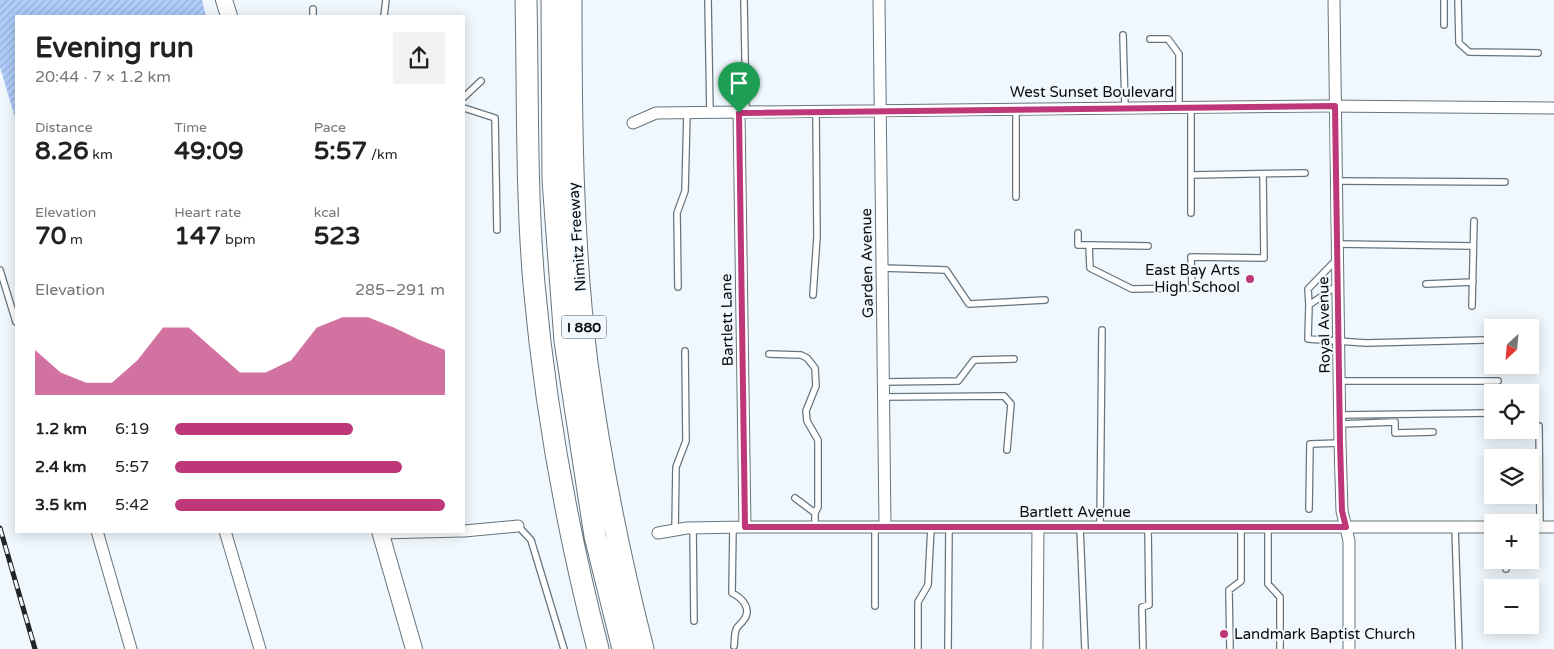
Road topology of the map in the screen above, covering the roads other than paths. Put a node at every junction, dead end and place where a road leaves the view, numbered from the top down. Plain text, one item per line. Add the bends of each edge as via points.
1 (224, 0) edge
2 (386, 0) edge
3 (526, 0) edge
4 (552, 0) edge
5 (572, 0) edge
6 (708, 0) edge
7 (744, 0) edge
8 (879, 0) edge
9 (1334, 0) edge
10 (1444, 0) edge
11 (1458, 0) edge
12 (313, 9) dead end
13 (229, 15) edge
14 (313, 15) edge
15 (384, 15) edge
16 (1444, 25) dead end
17 (1123, 36) dead end
18 (1150, 39) dead end
19 (1538, 53) dead end
20 (481, 81) dead end
21 (465, 97) edge
22 (1335, 106) junction
23 (1125, 107) junction
24 (1179, 107) junction
25 (1191, 107) junction
26 (465, 108) edge
27 (1016, 108) junction
28 (1554, 108) edge
29 (816, 112) junction
30 (880, 112) junction
31 (687, 113) junction
32 (710, 113) junction
33 (743, 113) junction
34 (633, 122) dead end
35 (1305, 173) dead end
36 (1263, 174) junction
37 (1191, 175) junction
38 (1336, 181) junction
39 (1505, 182) dead end
40 (1016, 197) dead end
41 (1191, 213) dead end
42 (1474, 221) dead end
43 (497, 230) dead end
44 (1078, 233) dead end
45 (1338, 244) junction
46 (1089, 245) junction
47 (1148, 246) dead end
48 (1473, 246) junction
49 (1338, 258) junction
50 (882, 268) junction
51 (0, 270) edge
52 (1473, 282) junction
53 (1426, 284) dead end
54 (1338, 285) junction
55 (678, 287) dead end
56 (814, 295) dead end
57 (1045, 300) dead end
58 (1309, 305) junction
59 (1472, 306) dead end
60 (15, 319) edge
61 (1102, 330) dead end
62 (1484, 340) edge
63 (1339, 342) junction
64 (685, 351) dead end
65 (769, 354) dead end
66 (1014, 360) dead end
67 (1340, 380) junction
68 (1498, 381) dead end
69 (883, 382) junction
70 (883, 397) junction
71 (1484, 413) edge
72 (1340, 419) junction
73 (1434, 432) dead end
74 (1538, 439) edge
75 (1340, 443) junction
76 (1007, 450) dead end
77 (795, 498) dead end
78 (1309, 509) dead end
79 (815, 514) junction
80 (1536, 514) edge
81 (518, 526) joint
82 (733, 527) junction
83 (745, 527) junction
84 (815, 527) junction
85 (880, 527) junction
86 (931, 527) junction
87 (950, 527) junction
88 (1038, 527) junction
89 (1080, 527) junction
90 (1100, 527) junction
91 (1148, 527) junction
92 (1241, 527) junction
93 (1268, 527) junction
94 (1346, 527) junction
95 (1455, 527) junction
96 (1484, 527) edge
97 (1539, 527) edge
98 (1554, 527) edge
99 (693, 528) junction
100 (676, 530) junction
101 (465, 531) edge
102 (98, 533) edge
103 (226, 533) edge
104 (380, 533) edge
105 (658, 533) dead end
106 (875, 606) dead end
107 (694, 621) dead end
108 (734, 646) dead end
109 (131, 649) edge
110 (260, 649) edge
111 (414, 649) edge
112 (564, 649) edge
113 (598, 649) edge
114 (622, 649) edge
115 (643, 649) edge
116 (918, 649) edge
117 (948, 649) edge
118 (1037, 649) edge
119 (1085, 649) edge
120 (1143, 649) edge
121 (1230, 649) edge
122 (1280, 649) edge
123 (1349, 649) edge
124 (1458, 649) edge

1 - 13 street
2 - 15 lane
3 - 113 highway, I 880 via 530,208 542,365 567,516
4 - 114 highway, I 880 via 553,180 565,341 595,536
5 - 115 highway, Nimitz Freeway / I 880 via 574,206 587,362 611,511
6 - 32 lane
7 - 33 lane
8 - 30 street, Garden Avenue
9 - 22 street, Royal Avenue
10 - 16 lane
11 - 19 lane via 1459,43 1468,52
12 - 14 lane
17 - 23 lane
18 - 24 lane via 1168,39 1179,54
20 - 21 lane
22 - 25 street, West Sunset Boulevard
22 - 28 street, West Sunset Boulevard
22 - 38 street, Royal Avenue
23 - 24 street, West Sunset Boulevard
23 - 27 street, West Sunset Boulevard
24 - 25 street, West Sunset Boulevard
25 - 37 lane
26 - 43 lane via 495,118
27 - 30 street, West Sunset Boulevard
27 - 40 lane
29 - 30 street, West Sunset Boulevard
29 - 33 street, West Sunset Boulevard
29 - 56 lane
30 - 50 street, Garden Avenue
31 - 32 street, West Sunset Boulevard
31 - 34 street, West Sunset Boulevard via 656,113
31 - 55 lane via 685,191 677,213
32 - 33 street, West Sunset Boulevard
33 - 83 street, Bartlett Lane
35 - 36 lane
36 - 37 lane
36 - 46 lane via 1264,258 1191,257 1192,288 1132,289 1090,268
37 - 41 lane
38 - 39 lane
38 - 45 street, Royal Avenue
42 - 48 lane
44 - 46 lane via 1078,245
45 - 48 lane
45 - 49 street, Royal Avenue
46 - 47 lane
48 - 52 lane
49 - 54 street, Royal Avenue
49 - 58 lane via 1308,289
50 - 57 lane via 946,270 969,304
50 - 69 street, Garden Avenue
51 - 60 lane
52 - 53 lane
52 - 59 lane
54 - 58 lane
54 - 63 street, Royal Avenue
58 - 63 lane via 1308,339
61 - 90 lane
62 - 63 lane
63 - 67 street, Royal Avenue
64 - 100 lane via 686,441 676,467
65 - 79 lane via 801,355 815,368 816,386 806,411 807,421 818,440 818,506
66 - 69 lane via 974,360 958,381
67 - 68 lane
67 - 72 street, Royal Avenue
69 - 70 street, Garden Avenue
70 - 76 lane via 1004,396 1011,404
70 - 85 street, Garden Avenue
71 - 72 lane
72 - 73 lane via 1395,422 1395,433
72 - 75 street, Royal Avenue
74 - 80 lane
75 - 78 lane via 1310,444
75 - 94 street, Royal Avenue via 1342,511
77 - 79 lane
79 - 84 lane
81 - 101 street
81 - 112 lane via 531,540
82 - 83 street, Bartlett Avenue
82 - 99 street, Bartlett Avenue
82 - 108 lane via 732,592 746,604 746,619 736,628
83 - 84 street, Bartlett Avenue
84 - 85 street, Bartlett Avenue
85 - 86 street, Bartlett Avenue
85 - 106 lane
86 - 87 street, Bartlett Avenue
86 - 116 lane via 928,585 918,602
87 - 88 street, Bartlett Avenue
87 - 117 lane
88 - 89 street, Bartlett Avenue
88 - 118 street
89 - 90 street, Bartlett Avenue
89 - 119 lane
90 - 91 street, Bartlett Avenue
91 - 92 street, Bartlett Avenue
91 - 120 lane via 1149,605 1142,606
92 - 93 street, Bartlett Avenue
92 - 121 lane via 1241,581 1230,590
93 - 94 street, Bartlett Avenue
93 - 122 lane via 1268,584 1280,597
94 - 95 street, Bartlett Avenue
94 - 123 street, Royal Avenue via 1349,541
95 - 96 street, Bartlett Avenue
95 - 124 lane
97 - 98 street
99 - 100 street, Bartlett Avenue
99 - 107 lane
100 - 105 street, Bartlett Avenue
102 - 109 street
103 - 110 street
104 - 111 street

